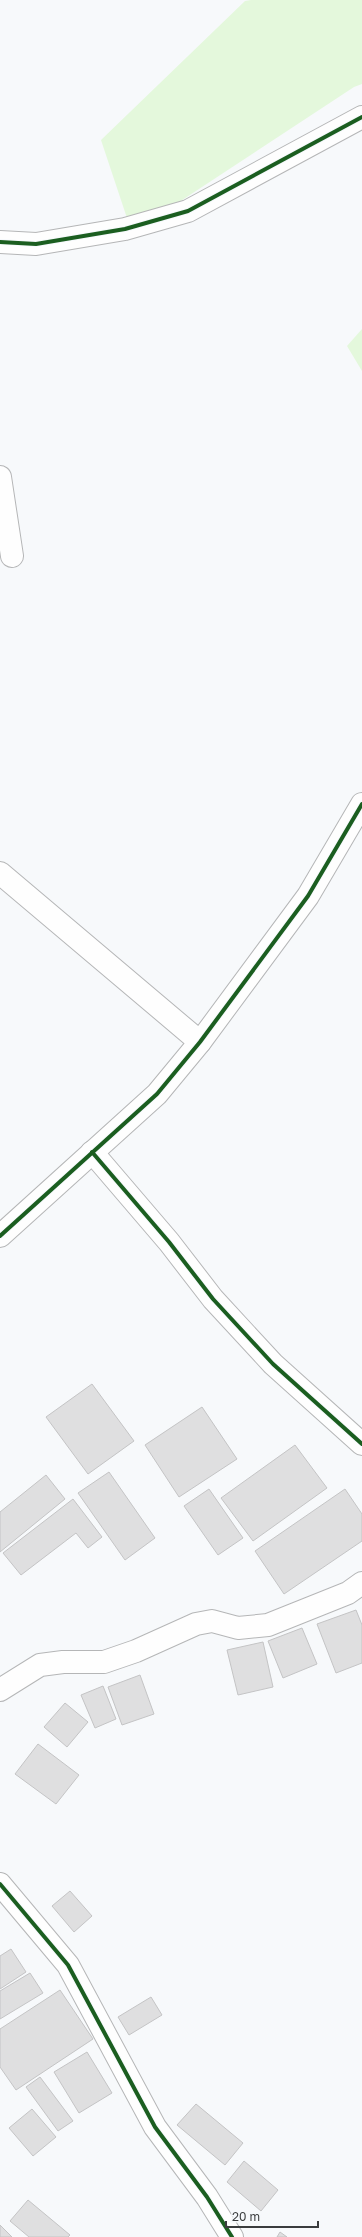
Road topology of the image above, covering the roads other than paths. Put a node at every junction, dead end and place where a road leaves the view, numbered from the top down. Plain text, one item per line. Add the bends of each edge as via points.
1 (362, 117) edge
2 (0, 242) edge
3 (0, 477) edge
4 (12, 556) dead end
5 (362, 804) edge
6 (0, 873) edge
7 (200, 1042) junction
8 (92, 1152) junction
9 (0, 1236) edge
10 (362, 1444) edge
11 (362, 1583) edge
12 (0, 1690) edge
13 (0, 1884) edge
14 (232, 2237) edge

1 - 2 street via 188,211 125,229 36,244
3 - 4 street
5 - 7 street via 308,896
6 - 7 street
7 - 8 street via 157,1094
8 - 9 street
8 - 10 street via 218,1304 273,1364
11 - 12 street via 348,1593 268,1625 238,1628 212,1621 196,1624 136,1651 104,1662 40,1665
13 - 14 street via 68,1965 155,2127 207,2197

